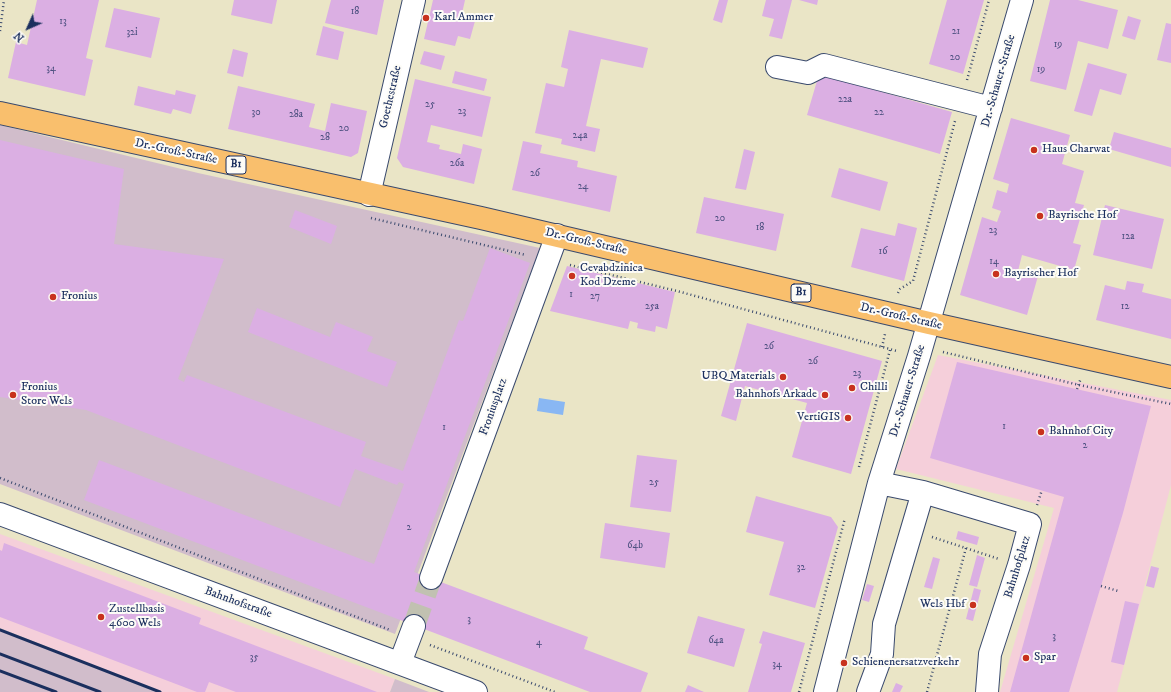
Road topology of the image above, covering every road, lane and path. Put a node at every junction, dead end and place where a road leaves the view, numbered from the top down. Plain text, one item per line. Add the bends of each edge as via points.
1 (4, 0) edge
2 (414, 0) edge
3 (989, 0) edge
4 (1022, 0) edge
5 (0, 31) edge
6 (777, 67) dead end
7 (961, 100) junction
8 (991, 108) junction
9 (0, 113) edge
10 (369, 195) junction
11 (367, 218) dead end
12 (557, 235) junction
13 (548, 260) junction
14 (890, 314) junction
15 (928, 324) junction
16 (882, 347) junction
17 (890, 350) junction
18 (919, 356) junction
19 (1171, 377) edge
20 (1079, 384) junction
21 (1077, 389) dead end
22 (1171, 404) edge
23 (858, 470) dead end
24 (0, 478) edge
25 (879, 483) junction
26 (923, 492) junction
27 (0, 514) edge
28 (846, 516) dead end
29 (912, 531) junction
30 (966, 548) junction
31 (1019, 565) junction
32 (431, 578) tunnel mouth
33 (1101, 586) dead end
34 (1118, 591) dead end
35 (412, 632) junction
36 (400, 663) junction
37 (476, 692) edge
38 (555, 692) edge
39 (799, 692) edge
40 (825, 692) edge
41 (868, 692) edge
42 (927, 692) edge
43 (987, 692) edge

1 - 5 path
2 - 10 street, Goethestraße
3 - 7 path
4 - 8 street, Dr.-Schauer-Straße
6 - 7 street via 808,73 824,65
7 - 8 street
7 - 14 path via 913,281 900,289
8 - 15 street, Dr.-Schauer-Straße
9 - 10 main road, Dr.-Groß-Straße / B1
10 - 12 main road, Dr.-Groß-Straße / B1
11 - 13 path
12 - 13 street, Froniusplatz
12 - 14 main road, Dr.-Groß-Straße / B1
13 - 16 path via 677,291
13 - 32 street, Froniusplatz
14 - 15 main road, Dr.-Groß-Straße / B1
14 - 16 path
15 - 18 street, Dr.-Schauer-Straße
15 - 19 main road, Dr.-Groß-Straße / B1
16 - 17 path
17 - 18 path
17 - 23 path
18 - 20 path via 938,351
18 - 25 street, Dr.-Schauer-Straße
20 - 21 path
20 - 22 path
24 - 35 path
25 - 26 street, Bahnhofplatz
25 - 40 street, Dr.-Schauer-Straße
26 - 29 street
26 - 31 street, Bahnhofplatz via 1030,524
27 - 36 street, Bahnhofstraße
28 - 39 path
29 - 30 path
29 - 41 street via 884,624 882,654
30 - 31 path
30 - 42 path
31 - 43 street, Bahnhofplatz via 990,654
33 - 34 path
35 - 36 street
35 - 38 path
36 - 37 street, Bahnhofstraße

